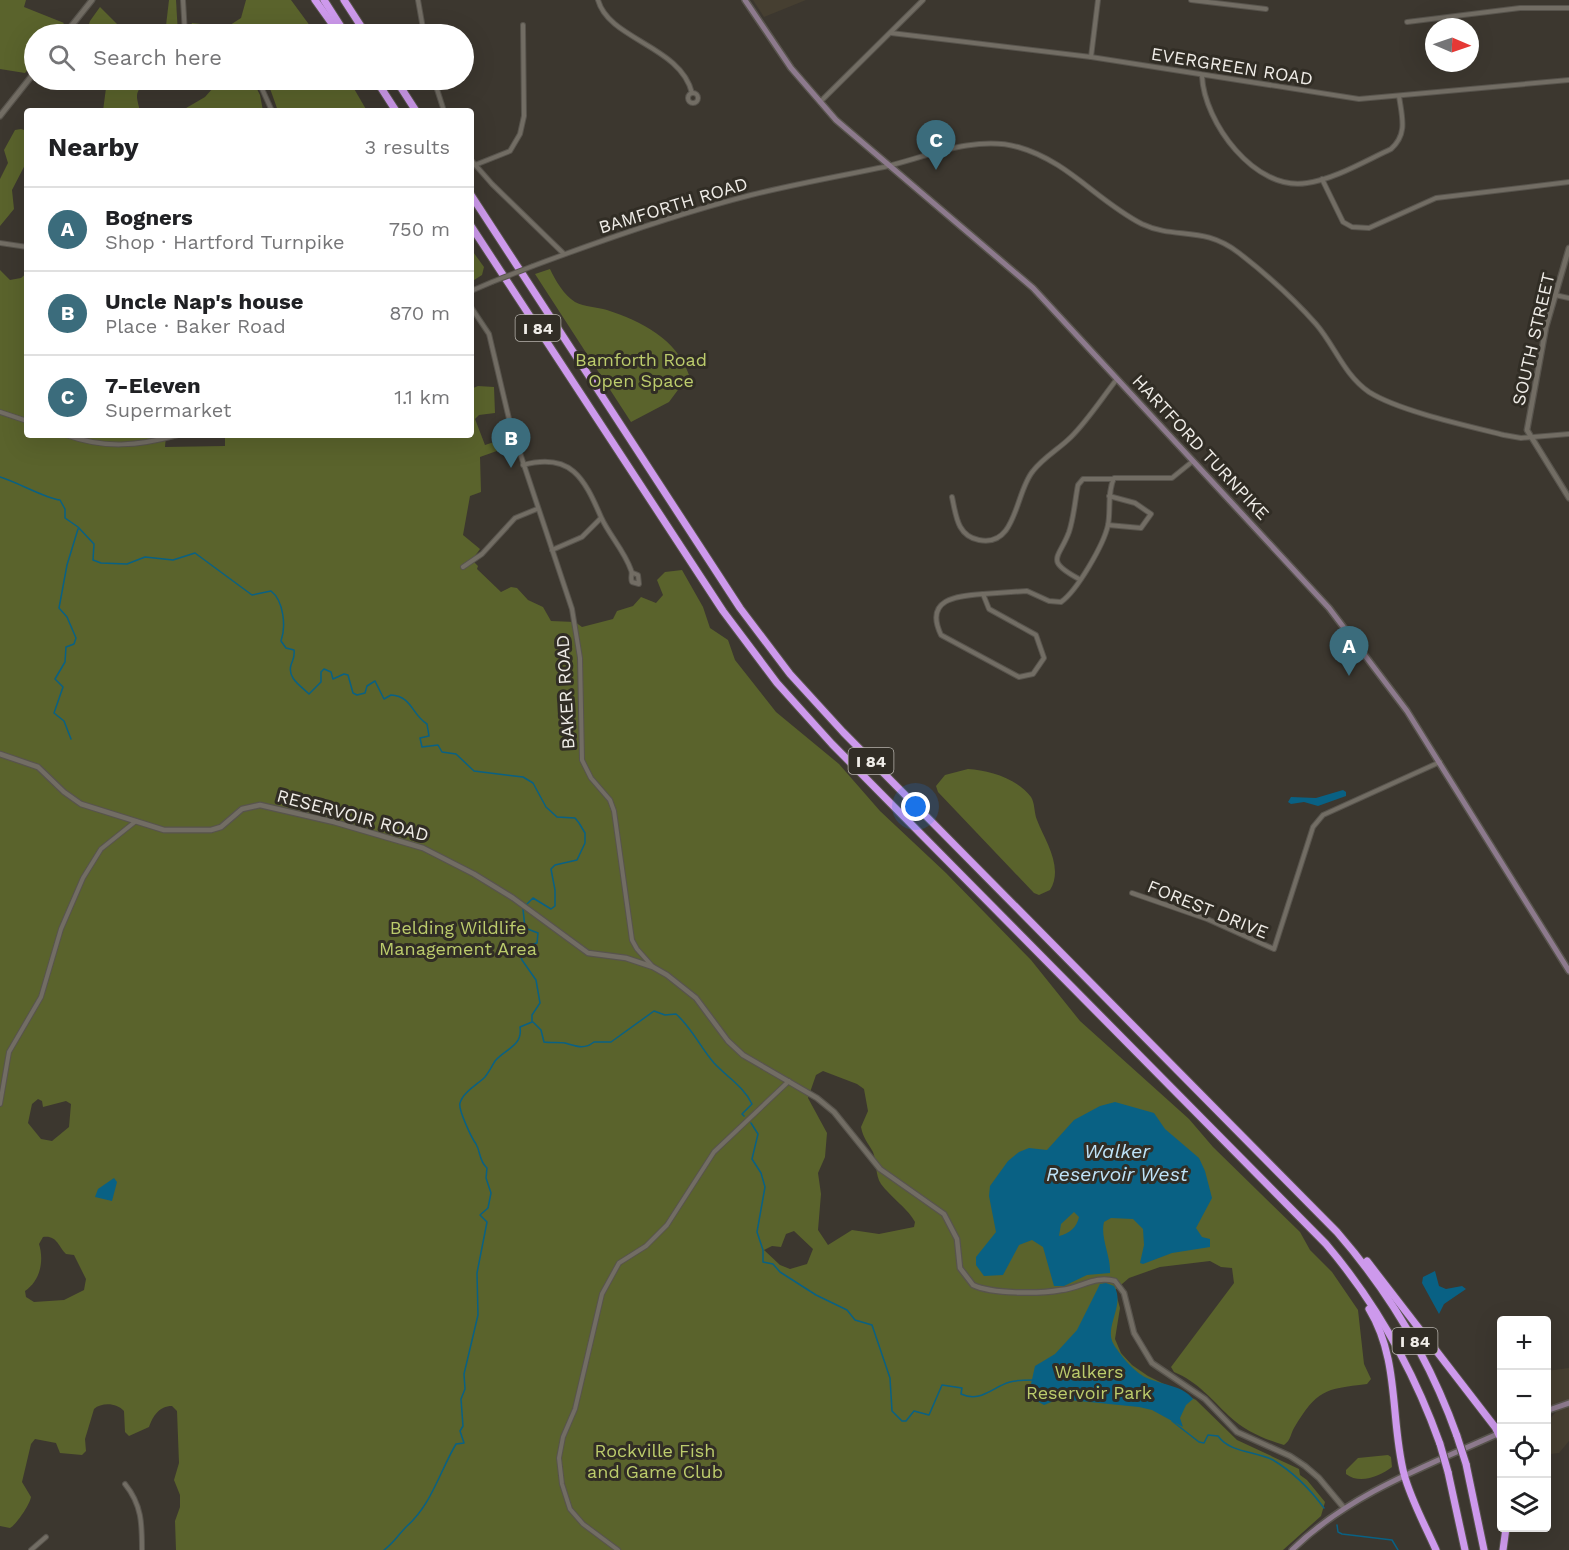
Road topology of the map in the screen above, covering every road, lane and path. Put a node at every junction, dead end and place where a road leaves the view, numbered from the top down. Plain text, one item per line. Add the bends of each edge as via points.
1 (92, 0) edge
2 (183, 0) edge
3 (315, 0) edge
4 (324, 0) edge
5 (344, 0) edge
6 (417, 0) edge
7 (598, 0) edge
8 (745, 0) edge
9 (923, 0) edge
10 (1098, 0) edge
11 (1191, 0) edge
12 (1569, 8) edge
13 (1266, 9) dead end
14 (1407, 22) dead end
15 (73, 24) edge
16 (184, 24) edge
17 (332, 24) edge
18 (340, 24) edge
19 (360, 24) edge
20 (422, 24) edge
21 (523, 25) dead end
22 (891, 33) junction
23 (1091, 57) junction
24 (1202, 75) junction
25 (1569, 80) edge
26 (24, 86) edge
27 (263, 90) edge
28 (382, 90) edge
29 (402, 90) edge
30 (437, 90) edge
31 (692, 93) dead end
32 (1399, 96) junction
33 (819, 103) junction
34 (271, 108) edge
35 (394, 108) edge
36 (414, 108) edge
37 (443, 108) edge
38 (0, 116) edge
39 (474, 165) joint
40 (888, 166) junction
41 (1322, 179) junction
42 (1569, 182) edge
43 (474, 200) edge
44 (474, 231) edge
45 (0, 243) edge
46 (24, 247) edge
47 (1569, 248) edge
48 (564, 254) junction
49 (474, 290) edge
50 (1555, 296) junction
51 (1569, 298) edge
52 (474, 311) edge
53 (1117, 379) junction
54 (0, 412) edge
55 (24, 420) edge
56 (1569, 434) edge
57 (74, 438) edge
58 (166, 438) edge
59 (1530, 438) junction
60 (1193, 461) junction
61 (523, 465) junction
62 (1114, 478) junction
63 (1109, 496) junction
64 (952, 497) dead end
65 (1569, 498) edge
66 (537, 509) junction
67 (601, 518) junction
68 (1108, 525) junction
69 (552, 550) junction
70 (463, 567) dead end
71 (633, 573) dead end
72 (1079, 579) junction
73 (983, 594) junction
74 (0, 754) edge
75 (1440, 762) junction
76 (136, 821) junction
77 (1132, 893) dead end
78 (653, 967) junction
79 (1569, 971) edge
80 (789, 1081) junction
81 (0, 1104) edge
82 (1357, 1255) junction
83 (1362, 1291) junction
84 (1569, 1403) edge
85 (1551, 1409) edge
86 (1497, 1428) edge
87 (1497, 1433) edge
88 (1405, 1476) junction
89 (125, 1484) dead end
90 (1344, 1508) junction
91 (1505, 1532) edge
92 (46, 1537) dead end
93 (31, 1550) edge
94 (142, 1550) edge
95 (618, 1550) edge
96 (1292, 1550) edge
97 (1436, 1550) edge
98 (1465, 1550) edge
99 (1485, 1550) edge
100 (1503, 1550) edge

1 - 15 street
2 - 16 street
3 - 17 highway
4 - 18 highway
5 - 19 highway
6 - 20 street
7 - 31 street via 601,10 618,25 668,57
8 - 33 main road, HARTFORD TURNPIKE via 770,40
9 - 22 street
10 - 23 street
11 - 13 street
12 - 14 street via 1532,7
21 - 39 street via 523,127 510,151
22 - 23 street, EVERGREEN ROAD
22 - 33 street
23 - 24 street, EVERGREEN ROAD
24 - 32 street, EVERGREEN ROAD via 1353,99
24 - 41 street via 1220,131 1243,157 1273,179 1305,184
25 - 32 street, EVERGREEN ROAD
26 - 38 street
27 - 34 street
28 - 35 highway
29 - 36 highway
30 - 37 street
32 - 41 street via 1403,133 1399,142 1392,149
33 - 40 main road, HARTFORD TURNPIKE
39 - 48 street
40 - 48 street, BAMFORTH ROAD via 724,202
40 - 53 main road, HARTFORD TURNPIKE via 1011,267
40 - 59 street, BAMFORTH ROAD via 980,144 1016,146 1035,152 1065,168 1111,206 1144,225 1200,234 1231,247 1311,318 1348,372 1369,392 1474,427
41 - 42 street via 1343,222 1361,229 1436,198
43 - 82 highway, I 84 via 731,594 799,684
44 - 83 highway, I 84 via 717,603 771,675 832,744 1301,1217
45 - 46 street
47 - 50 street, SOUTH STREET
48 - 49 street, BAMFORTH ROAD, bridge
50 - 51 street
50 - 59 street, SOUTH STREET via 1531,406 1527,430
52 - 61 street, BAKER ROAD via 489,333
53 - 60 main road, HARTFORD TURNPIKE
53 - 64 street via 1074,434 1030,474 1001,537 989,542 967,536 960,528
54 - 55 street
56 - 59 street, BAMFORTH ROAD
57 - 58 street via 87,443 135,446
59 - 65 street
60 - 62 street via 1172,478
60 - 75 main road, HARTFORD TURNPIKE via 1344,627
61 - 66 street, BAKER ROAD
61 - 67 street via 552,461 565,465 586,483
62 - 63 street
62 - 72 street via 1083,479 1078,485 1068,533 1056,557 1063,570
63 - 68 street
63 - 68 street via 1135,502 1151,514 1141,528
66 - 69 street, BAKER ROAD
66 - 70 street via 515,518 482,554
67 - 69 street via 582,537
67 - 71 street
68 - 72 street via 1104,541
69 - 78 street, BAKER ROAD via 577,633 582,760 614,811 632,940
72 - 73 street via 1061,602 1028,591
73 - 73 street via 958,596 943,603 936,613 941,635 1018,677 1033,674 1044,658 1036,635 989,609
74 - 76 street, RESERVOIR ROAD via 38,767 81,804
75 - 77 street, FOREST DRIVE via 1318,819 1274,950 1207,918
75 - 79 main road, HARTFORD TURNPIKE
76 - 78 street, RESERVOIR ROAD via 177,832 211,830 242,809 260,805 404,841 492,884 588,953 626,958
76 - 81 street via 101,849 83,878 61,929 41,997 9,1052
78 - 80 street, RESERVOIR ROAD via 696,999 743,1055
80 - 90 street, RESERVOIR ROAD via 834,1112 880,1169 944,1214 955,1233 960,1268 973,1285 995,1290 1059,1291 1095,1280 1115,1281 1124,1293 1134,1333 1152,1363 1205,1399 1237,1432 1305,1466
80 - 95 street via 714,1152 667,1225 646,1246 619,1263 602,1294 559,1458 570,1509
82 - 86 highway via 1373,1268
82 - 99 highway, I 84, bridge via 1389,1299 1439,1390 1466,1464
83 - 88 highway via 1388,1356
83 - 98 highway, I 84, bridge via 1406,1364 1440,1444
84 - 85 main road
87 - 88 main road
88 - 90 main road
88 - 97 highway
89 - 94 street via 141,1515
90 - 96 main road
91 - 100 highway
92 - 93 street

